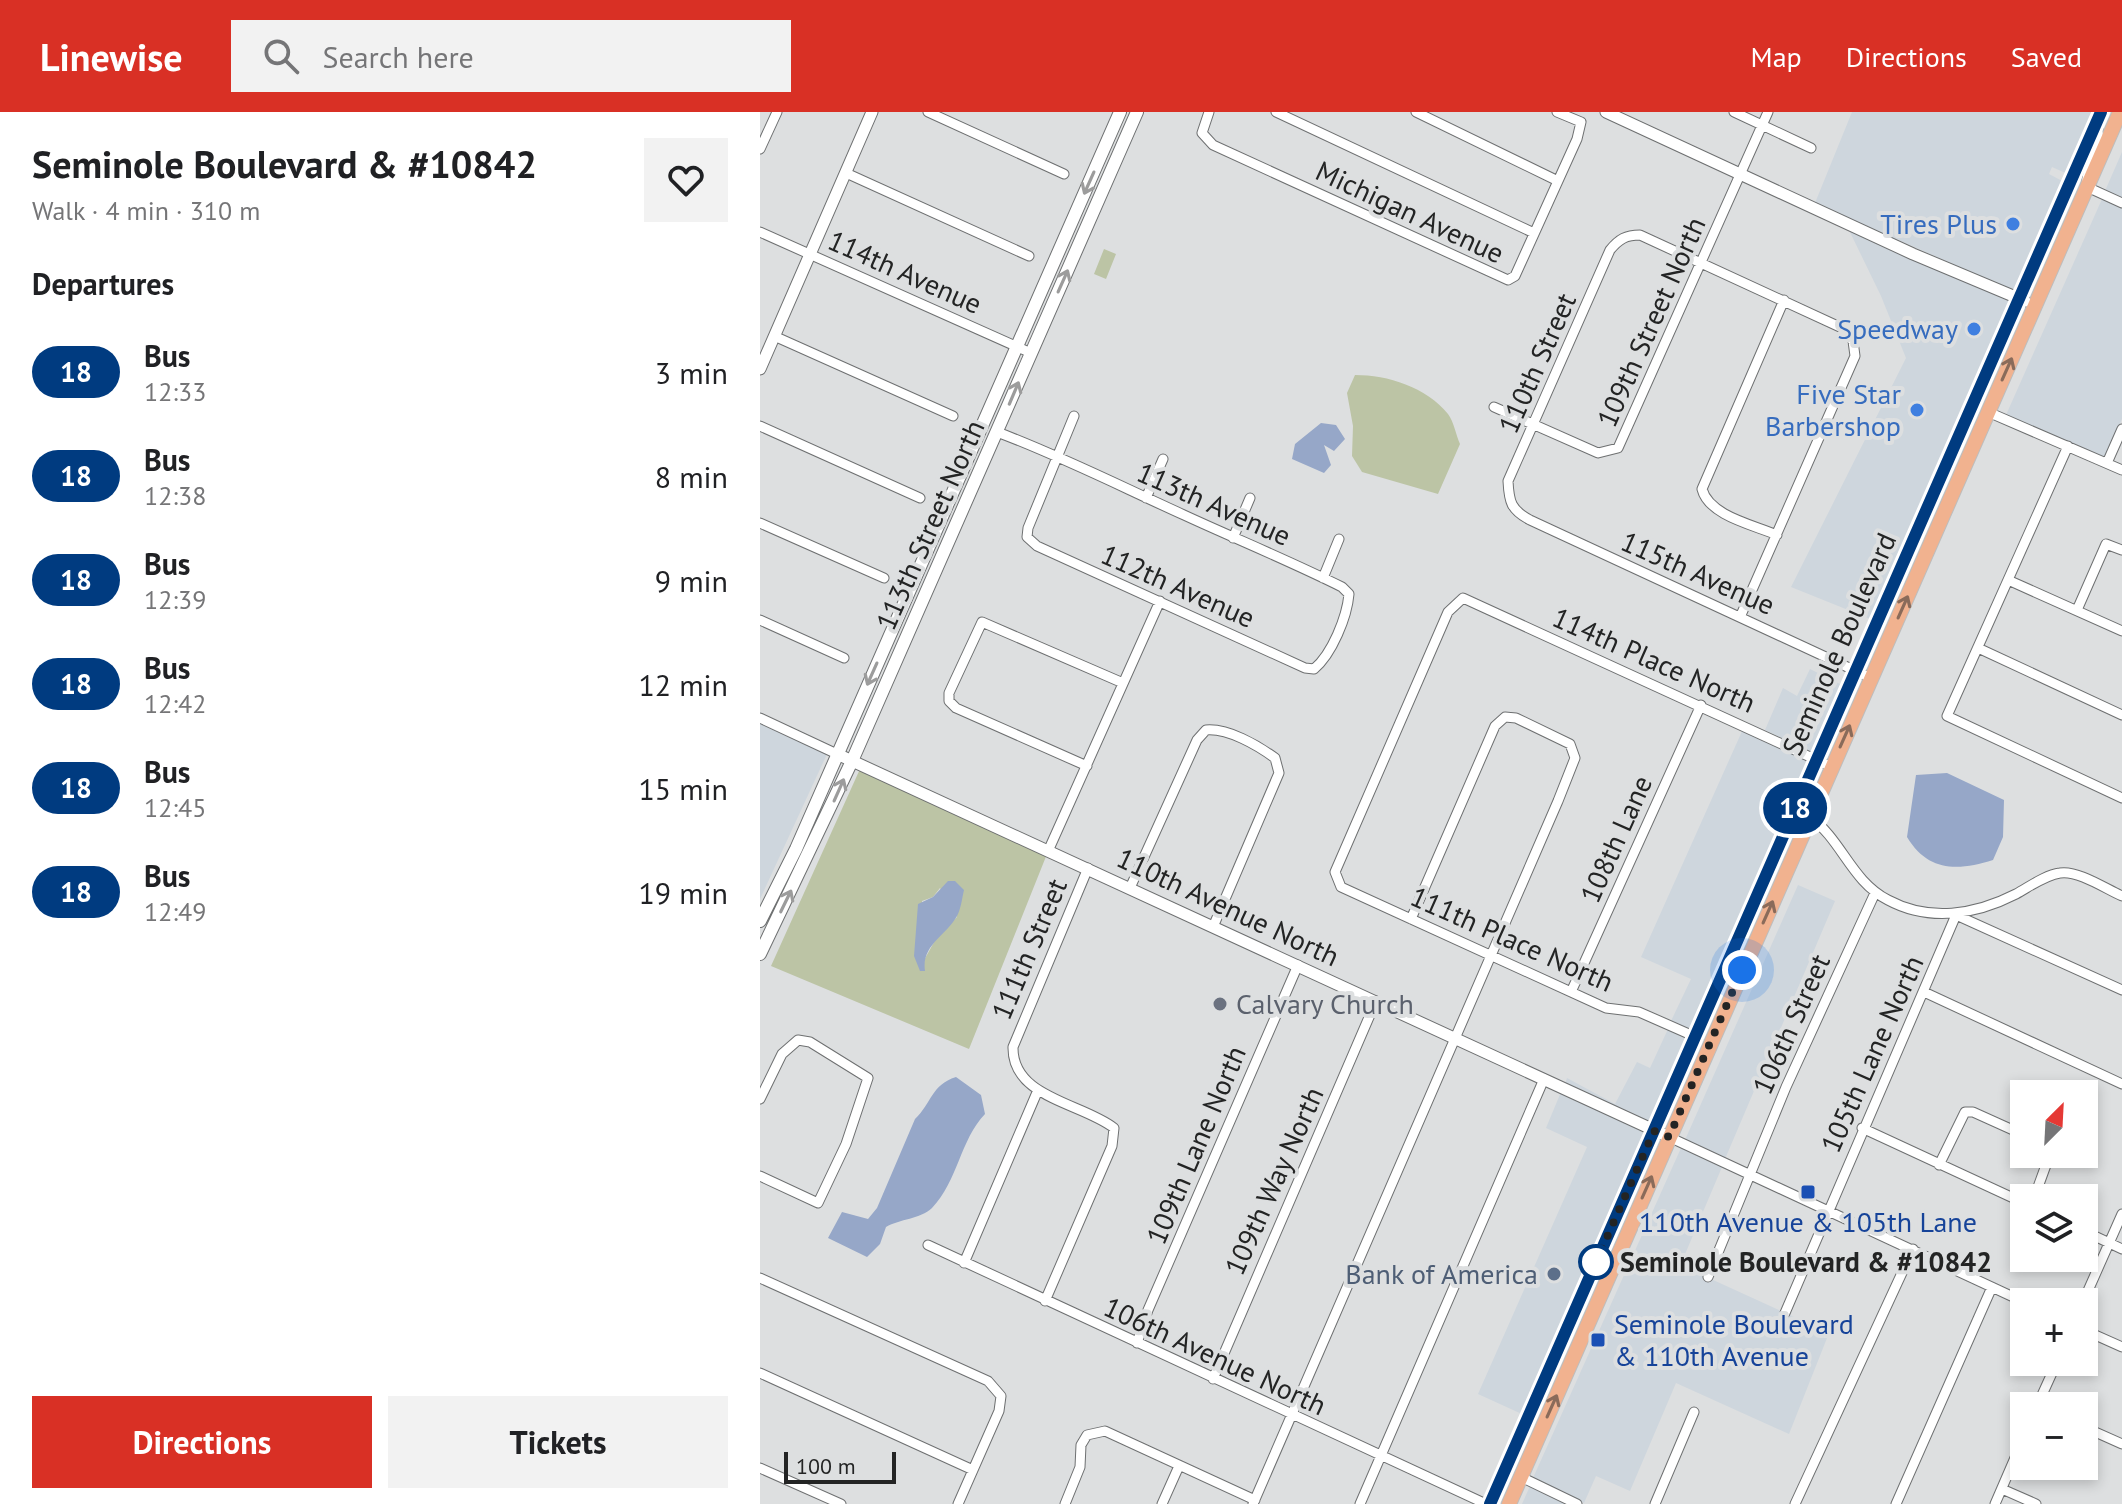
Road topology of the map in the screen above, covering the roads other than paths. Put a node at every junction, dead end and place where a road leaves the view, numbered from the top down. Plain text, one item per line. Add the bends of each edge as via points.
1 (777, 112) edge
2 (872, 112) edge
3 (928, 112) edge
4 (1120, 112) edge
5 (1137, 112) edge
6 (1209, 112) edge
7 (1276, 112) edge
8 (1416, 112) edge
9 (1557, 112) edge
10 (1606, 112) edge
11 (1734, 112) edge
12 (1768, 112) edge
13 (2120, 112) edge
14 (2099, 117) edge
15 (1762, 125) junction
16 (1811, 148) dead end
17 (760, 149) edge
18 (846, 173) junction
19 (1064, 174) dead end
20 (1742, 174) junction
21 (1558, 181) junction
22 (2087, 187) junction
23 (2122, 203) edge
24 (760, 232) edge
25 (1534, 233) junction
26 (810, 254) junction
27 (1029, 256) dead end
28 (1701, 262) junction
29 (2020, 299) junction
30 (1784, 300) junction
31 (2035, 305) junction
32 (774, 336) junction
33 (1017, 346) junction
34 (1031, 353) junction
35 (760, 369) edge
36 (1494, 407) dead end
37 (1988, 412) junction
38 (953, 416) dead end
39 (1074, 416) dead end
40 (1533, 425) junction
41 (760, 426) edge
42 (2122, 429) edge
43 (997, 432) junction
44 (2068, 446) junction
45 (1059, 459) junction
46 (1163, 459) dead end
47 (2107, 463) junction
48 (2122, 470) edge
49 (920, 498) dead end
50 (1146, 498) junction
51 (1250, 498) dead end
52 (1511, 504) joint
53 (760, 523) edge
54 (1915, 534) junction
55 (1777, 535) junction
56 (1233, 538) junction
57 (1339, 539) dead end
58 (1931, 542) junction
59 (2122, 550) edge
60 (884, 578) dead end
61 (1323, 578) junction
62 (2008, 580) junction
63 (1160, 601) junction
64 (2077, 610) junction
65 (1741, 615) junction
66 (760, 620) edge
67 (2122, 631) edge
68 (1978, 648) junction
69 (844, 658) dead end
70 (1314, 669) joint
71 (1855, 670) junction
72 (1871, 678) junction
73 (1123, 683) junction
74 (1701, 705) junction
75 (2122, 715) edge
76 (760, 718) edge
77 (837, 754) junction
78 (1817, 760) junction
79 (852, 761) junction
80 (1087, 766) junction
81 (1832, 767) junction
82 (2122, 798) edge
83 (1810, 817) junction
84 (1049, 849) junction
85 (1088, 868) junction
86 (1341, 887) joint
87 (1130, 888) junction
88 (1875, 893) junction
89 (2122, 896) edge
90 (1956, 915) junction
91 (1411, 919) junction
92 (760, 921) edge
93 (1213, 927) junction
94 (760, 954) edge
95 (1491, 954) junction
96 (1298, 965) junction
97 (2122, 990) edge
98 (1571, 992) junction
99 (1924, 992) junction
100 (1376, 1001) junction
101 (1695, 1037) junction
102 (1457, 1038) junction
103 (1710, 1043) junction
104 (1544, 1079) junction
105 (2122, 1084) edge
106 (1038, 1090) junction
107 (760, 1099) edge
108 (1862, 1128) junction
109 (2010, 1129) edge
110 (1654, 1131) junction
111 (1669, 1137) junction
112 (1939, 1165) junction
113 (1750, 1175) junction
114 (760, 1176) edge
115 (2010, 1197) edge
116 (1828, 1210) junction
117 (2122, 1214) edge
118 (2098, 1237) edge
119 (2110, 1243) junction
120 (928, 1245) dead end
121 (1913, 1249) junction
122 (2122, 1249) edge
123 (964, 1263) junction
124 (1708, 1277) dead end
125 (760, 1278) edge
126 (1992, 1287) junction
127 (2089, 1288) edge
128 (2010, 1295) edge
129 (1045, 1301) junction
130 (1785, 1313) dead end
131 (2098, 1336) edge
132 (1137, 1343) junction
133 (2122, 1347) edge
134 (760, 1373) edge
135 (1213, 1379) junction
136 (1694, 1412) dead end
137 (1293, 1417) junction
138 (2098, 1433) edge
139 (2122, 1444) edge
140 (1380, 1457) junction
141 (1179, 1466) junction
142 (760, 1468) edge
143 (973, 1470) junction
144 (2010, 1470) edge
145 (1521, 1477) junction
146 (2002, 1489) junction
147 (1797, 1501) edge
148 (1254, 1502) edge
149 (841, 1504) edge
150 (958, 1504) edge
151 (1065, 1504) edge
152 (1162, 1504) edge
153 (1360, 1504) edge
154 (1488, 1504) edge
155 (1509, 1504) edge
156 (1577, 1504) edge
157 (1655, 1504) edge
158 (1810, 1504) edge
159 (1896, 1504) edge
160 (1995, 1504) edge
161 (2036, 1504) edge

1 - 17 street
2 - 18 street
3 - 19 street
4 -> 33 main road, 113th Street North
34 -> 5 main road, 113th Street North
6 - 25 street, Michigan Avenue via 1202,133 1213,145 1502,280 1515,276
7 - 25 street
8 - 21 street
9 - 21 street, Michigan Avenue via 1581,122
10 - 20 street
11 - 15 street
12 - 15 street, 109th Street North
13 - 22 main road, Seminole Boulevard
14 - 22 street via 2101,136 2085,170
14 - 29 main road, Seminole Boulevard
15 - 16 street
15 - 20 street, 109th Street North
18 - 26 street
18 - 27 street
20 - 28 street, 109th Street North
20 - 29 street
21 - 25 street, Michigan Avenue
22 - 23 street
22 - 31 main road, Seminole Boulevard
24 - 26 street, 114th Avenue
26 - 32 street
26 - 33 street, 114th Avenue
28 - 30 street
28 - 40 street, 110th Street via 1640,235 1616,241
28 - 40 street, 109th Street North via 1618,448 1598,453
29 - 31 street
29 - 54 main road, Seminole Boulevard
30 - 55 street via 1842,328 1853,341 1855,356
30 - 55 street via 1702,489 1720,511
37 -> 31 main road, Seminole Boulevard
32 - 35 street
32 - 38 street
33 - 34 street, 114th Avenue
33 -> 77 main road, 113th Street North
43 -> 34 main road, 113th Street North
36 - 40 street
37 - 44 street
37 - 58 main road, Seminole Boulevard
39 - 45 street
40 - 52 street, 110th Street via 1508,481
41 - 49 street
42 - 47 street
43 - 45 street, 113th Avenue
43 - 79 main road, 113th Street North
44 - 47 street
44 - 62 street
45 - 50 street, 113th Avenue
45 - 63 street, 112th Avenue via 1027,537
46 - 50 street
47 - 48 street
50 - 56 street, 113th Avenue
51 - 56 street
52 - 65 street, 115th Avenue via 1530,520
53 - 60 street
54 - 58 main road
54 - 71 main road, Seminole Boulevard
55 - 65 street
56 - 61 street, 113th Avenue
57 - 61 street
72 -> 58 main road, Seminole Boulevard
59 - 64 street via 2106,544
61 - 70 street, 113th Avenue via 1349,594 1348,605 1324,661
62 - 64 street
62 - 68 street
63 - 70 street, 112th Avenue
63 - 73 street
64 - 67 street
65 - 71 street, 115th Avenue
66 - 69 street
68 - 75 street
68 - 82 street via 1947,716
71 - 72 street, 115th Avenue
71 - 78 main road, Seminole Boulevard
81 -> 72 main road, Seminole Boulevard
73 - 80 street
73 - 80 street via 982,622 949,693 956,708
74 - 78 street, 114th Place North
74 - 86 street, 114th Place North via 1458,599 1343,851 1335,872
74 - 98 street, 108th Lane
76 - 77 street, 110th Avenue North
77 - 79 street, 110th Avenue North
77 - 92 main road, 113th Street North
78 - 81 street, 114th Place North
78 - 101 main road, Seminole Boulevard
79 - 84 street, 110th Avenue North
94 -> 79 main road, 113th Street North
80 - 84 street
81 - 83 main road, Seminole Boulevard
83 - 88 street via 1827,829 1851,868
103 -> 83 main road, Seminole Boulevard
84 - 85 street, 110th Avenue North
85 - 87 street, 110th Avenue North
85 - 106 street, 111th Street via 1014,1038 1016,1066
86 - 91 street, 111th Place North
87 - 93 street, 110th Avenue North
87 - 93 street via 1206,730 1216,729 1261,748 1275,758 1279,773
88 - 90 street via 1905,908
88 - 113 street, 106th Street
89 - 90 street via 2060,873
90 - 97 street
90 - 99 street, 105th Lane North
91 - 95 street, 111th Place North
91 - 95 street via 1495,726 1505,717 1516,718 1570,744 1575,758
93 - 96 street, 110th Avenue North
95 - 98 street, 111th Place North
95 - 102 street
96 - 100 street, 110th Avenue North
96 - 132 street, 109th Lane North
98 - 101 street, 111th Place North via 1606,1008 1639,1012
99 - 105 street
99 - 108 street, 105th Lane North
100 - 102 street, 110th Avenue North
100 - 135 street, 109th Way North
101 - 103 street, 111th Place North
101 - 110 main road, Seminole Boulevard
102 - 104 street, 110th Avenue North
102 - 137 street
103 - 111 main road, Seminole Boulevard
104 - 110 street, 110th Avenue North
104 - 140 street
106 - 123 street
106 - 129 street via 1114,1128 1112,1146
107 - 114 street via 782,1054 798,1040 868,1078 846,1144 818,1203
108 - 112 street
108 - 116 street, 105th Lane North
109 - 112 street via 1965,1112
110 - 111 street, 110th Avenue North
110 - 154 main road, Seminole Boulevard
111 - 113 street, 110th Avenue North
145 -> 111 main road, Seminole Boulevard
112 - 115 street
113 - 116 street, 110th Avenue North
113 - 124 street, 106th Street
116 - 121 street, 110th Avenue North
116 - 130 street, 105th Lane North
117 - 119 street
118 - 119 street
119 - 122 street
119 - 127 street
120 - 123 street, 106th Avenue North
121 - 126 street, 110th Avenue North
121 - 147 street
123 - 129 street, 106th Avenue North
125 - 143 street via 988,1381 1001,1396 999,1411
126 - 128 street, 110th Avenue North
126 - 159 street
129 - 132 street, 106th Avenue North
131 - 133 street
132 - 135 street, 106th Avenue North
134 - 143 street
135 - 137 street, 106th Avenue North
136 - 157 street
137 - 140 street, 106th Avenue North
137 - 148 street
138 - 139 street
140 - 153 street
140 - 154 street, 106th Avenue North
141 - 148 street
141 - 151 street via 1105,1431 1087,1435
141 - 152 street
142 - 149 street
143 - 150 street
144 - 146 street
145 - 155 main road, Seminole Boulevard
145 - 156 street
146 - 160 street
146 - 161 street
147 - 158 street

